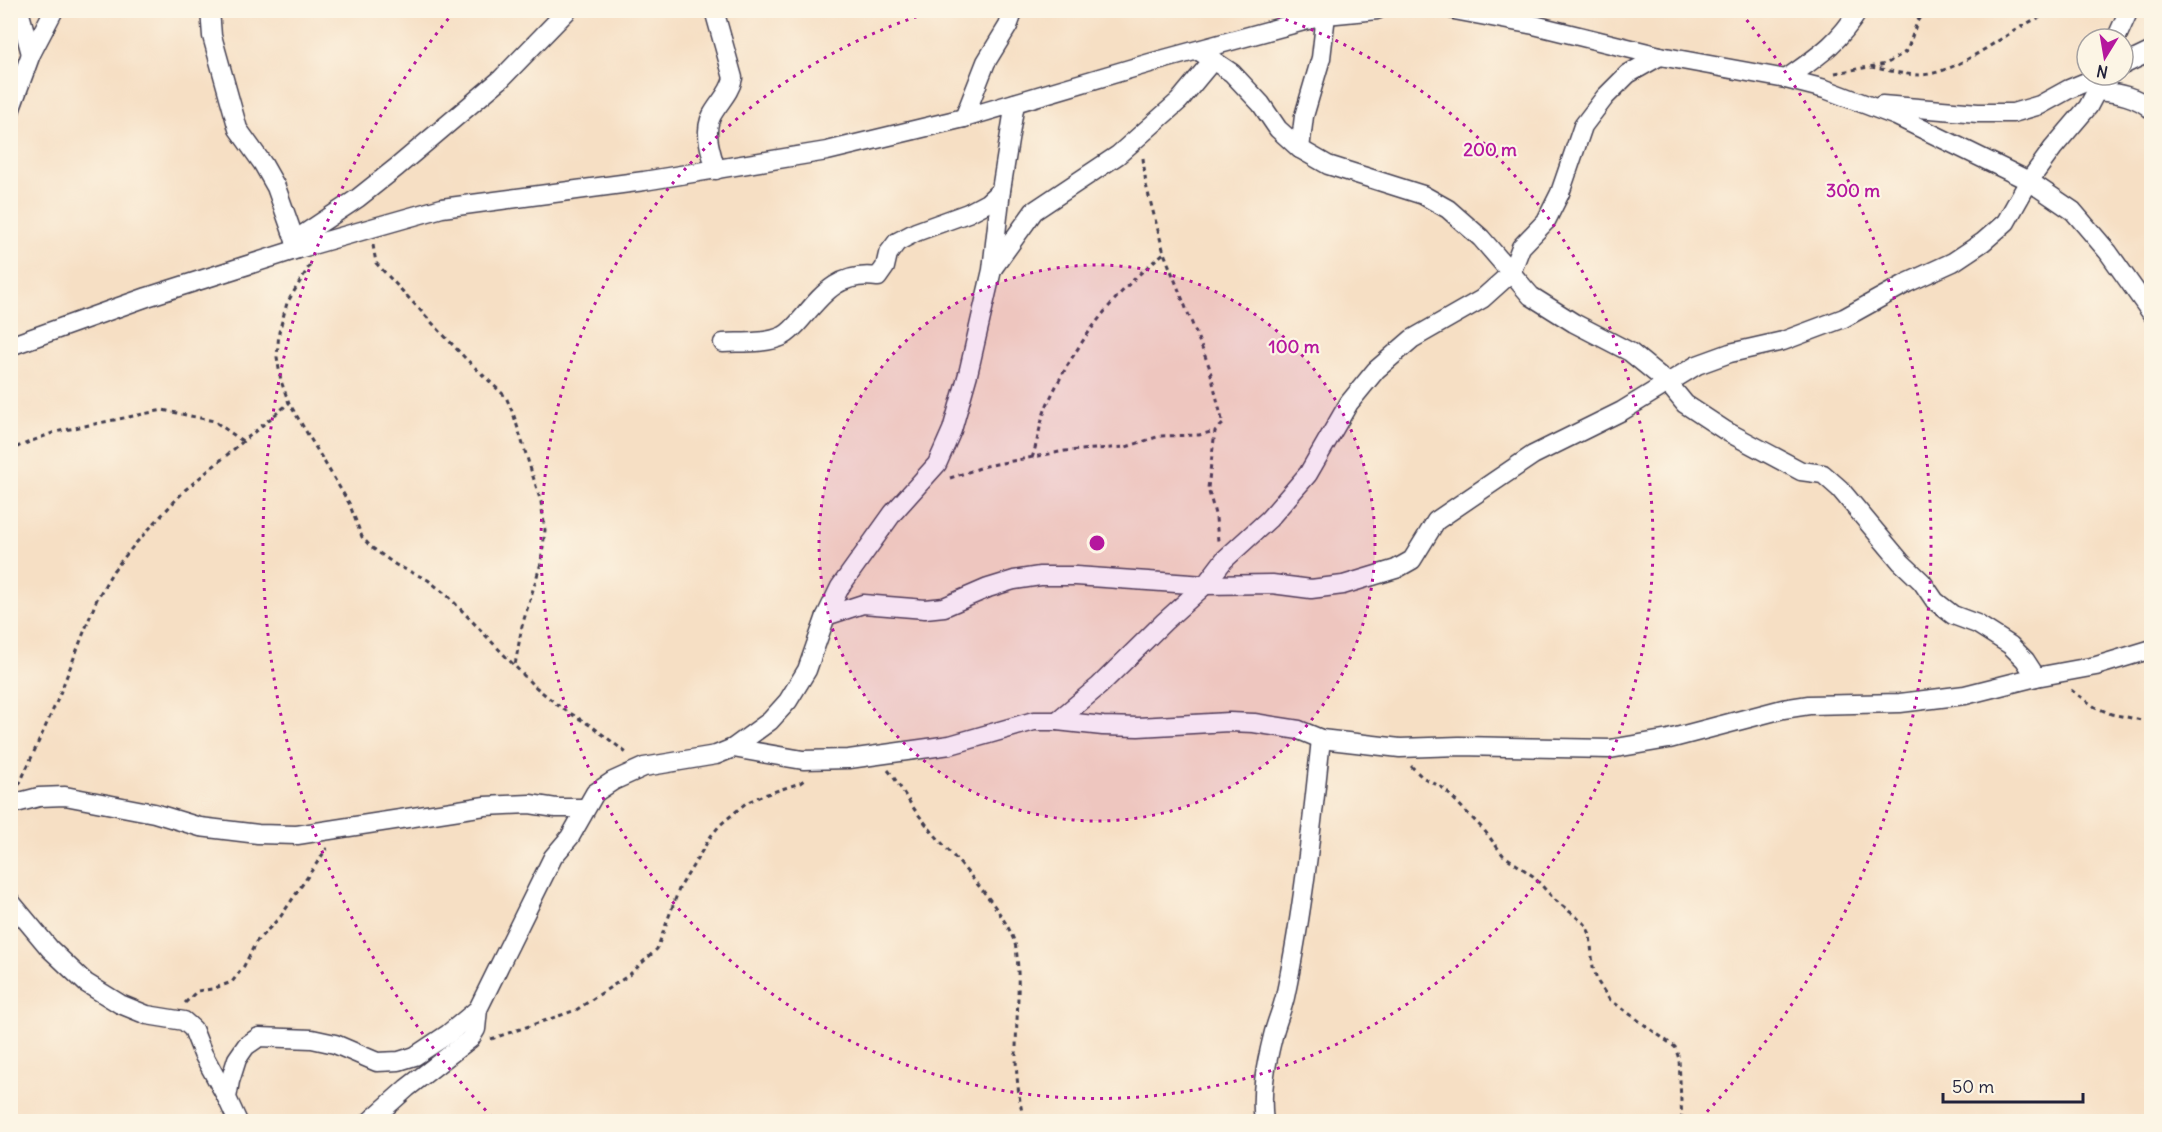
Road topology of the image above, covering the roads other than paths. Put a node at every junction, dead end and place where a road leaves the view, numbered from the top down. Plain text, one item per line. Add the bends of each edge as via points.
1 (19, 10) edge
2 (54, 10) edge
3 (210, 10) edge
4 (568, 10) edge
5 (714, 10) edge
6 (1014, 10) edge
7 (1377, 10) edge
8 (1455, 10) edge
9 (1859, 10) edge
10 (2129, 10) edge
11 (1326, 15) junction
12 (2121, 27) edge
13 (2151, 51) edge
14 (31, 54) junction
15 (1206, 55) junction
16 (1660, 56) junction
17 (2135, 59) edge
18 (1786, 79) junction
19 (2076, 87) edge
20 (2098, 87) edge
21 (2114, 87) edge
22 (1015, 103) junction
23 (1869, 105) junction
24 (2151, 110) edge
25 (10, 111) edge
26 (964, 118) junction
27 (1299, 149) junction
28 (716, 170) junction
29 (2029, 181) junction
30 (1001, 190) junction
31 (297, 244) junction
32 (992, 270) junction
33 (1511, 273) junction
34 (2151, 314) edge
35 (723, 343) dead end
36 (10, 346) edge
37 (1667, 381) junction
38 (1205, 585) junction
39 (826, 616) junction
40 (2151, 649) edge
41 (2042, 676) junction
42 (1056, 721) junction
43 (1321, 739) junction
44 (733, 748) junction
45 (11, 805) edge
46 (585, 808) junction
47 (10, 901) edge
48 (478, 1009) junction
49 (227, 1098) junction
50 (1261, 1101) junction
51 (238, 1122) edge
52 (369, 1122) edge
53 (1250, 1122) edge
54 (1264, 1122) edge

1 - 14 street
2 - 14 street
3 - 31 street via 212,36 238,129 276,187
4 - 31 street via 501,79
5 - 28 street via 733,78 709,124
6 - 26 street via 986,62
7 - 11 street
8 - 16 street
9 - 18 street via 1831,47
10 - 12 street
11 - 15 street
11 - 27 street via 1321,58
13 - 17 street
14 - 25 street
15 - 22 street via 1150,63
15 - 27 street via 1232,73
15 - 32 street via 1179,101 1118,155 1034,211
16 - 18 street
16 - 33 street via 1628,74 1583,126 1560,193 1546,221 1521,247
18 - 23 street
19 - 23 street via 2013,113
20 - 29 street via 2088,107
21 - 24 street
22 - 26 street
22 - 30 street
23 - 29 street
26 - 28 street via 827,151
27 - 33 street via 1328,165 1423,195 1448,209 1481,238
28 - 31 street via 442,208 325,241
29 - 34 street via 2087,225
29 - 37 street via 2006,222 1953,262 1844,318 1783,340 1712,358
30 - 32 street
30 - 35 street via 968,213 897,242 878,277 837,283 783,336
31 - 36 street
32 - 39 street via 968,374 952,430 937,464 865,551 840,586
33 - 37 street via 1531,296 1630,352
33 - 38 street via 1482,299 1412,339 1376,370 1349,403 1308,474 1269,519 1224,560
37 - 38 street via 1622,411 1533,455 1436,520 1412,560 1396,569 1343,585 1311,589 1272,584
37 - 41 street via 1685,404 1726,431 1801,471 1823,474 1923,582 1935,601 2010,645
38 - 39 street via 1040,576 988,588 944,607 863,604
38 - 42 street via 1099,686
39 - 44 street via 807,670 788,701 770,722
40 - 41 street via 2096,666
41 - 43 street via 1928,700 1783,709 1669,739 1610,749 1400,748
42 - 43 street via 1138,727 1254,723 1299,730
42 - 44 street via 1034,721 950,745 825,761
43 - 50 street via 1305,876 1285,998 1273,1036
44 - 46 street via 716,755 644,767 613,781 595,794
45 - 46 street via 39,797 65,796 154,813 200,828 297,835 485,806
46 - 48 street via 570,837 553,857
47 - 49 street via 50,949 86,983 120,1004 147,1015 184,1021 193,1029
48 - 49 street via 415,1056 399,1061 377,1062 312,1039 259,1037 237,1059
48 - 52 street via 476,1029 470,1039
49 - 51 street
50 - 53 street
50 - 54 street

